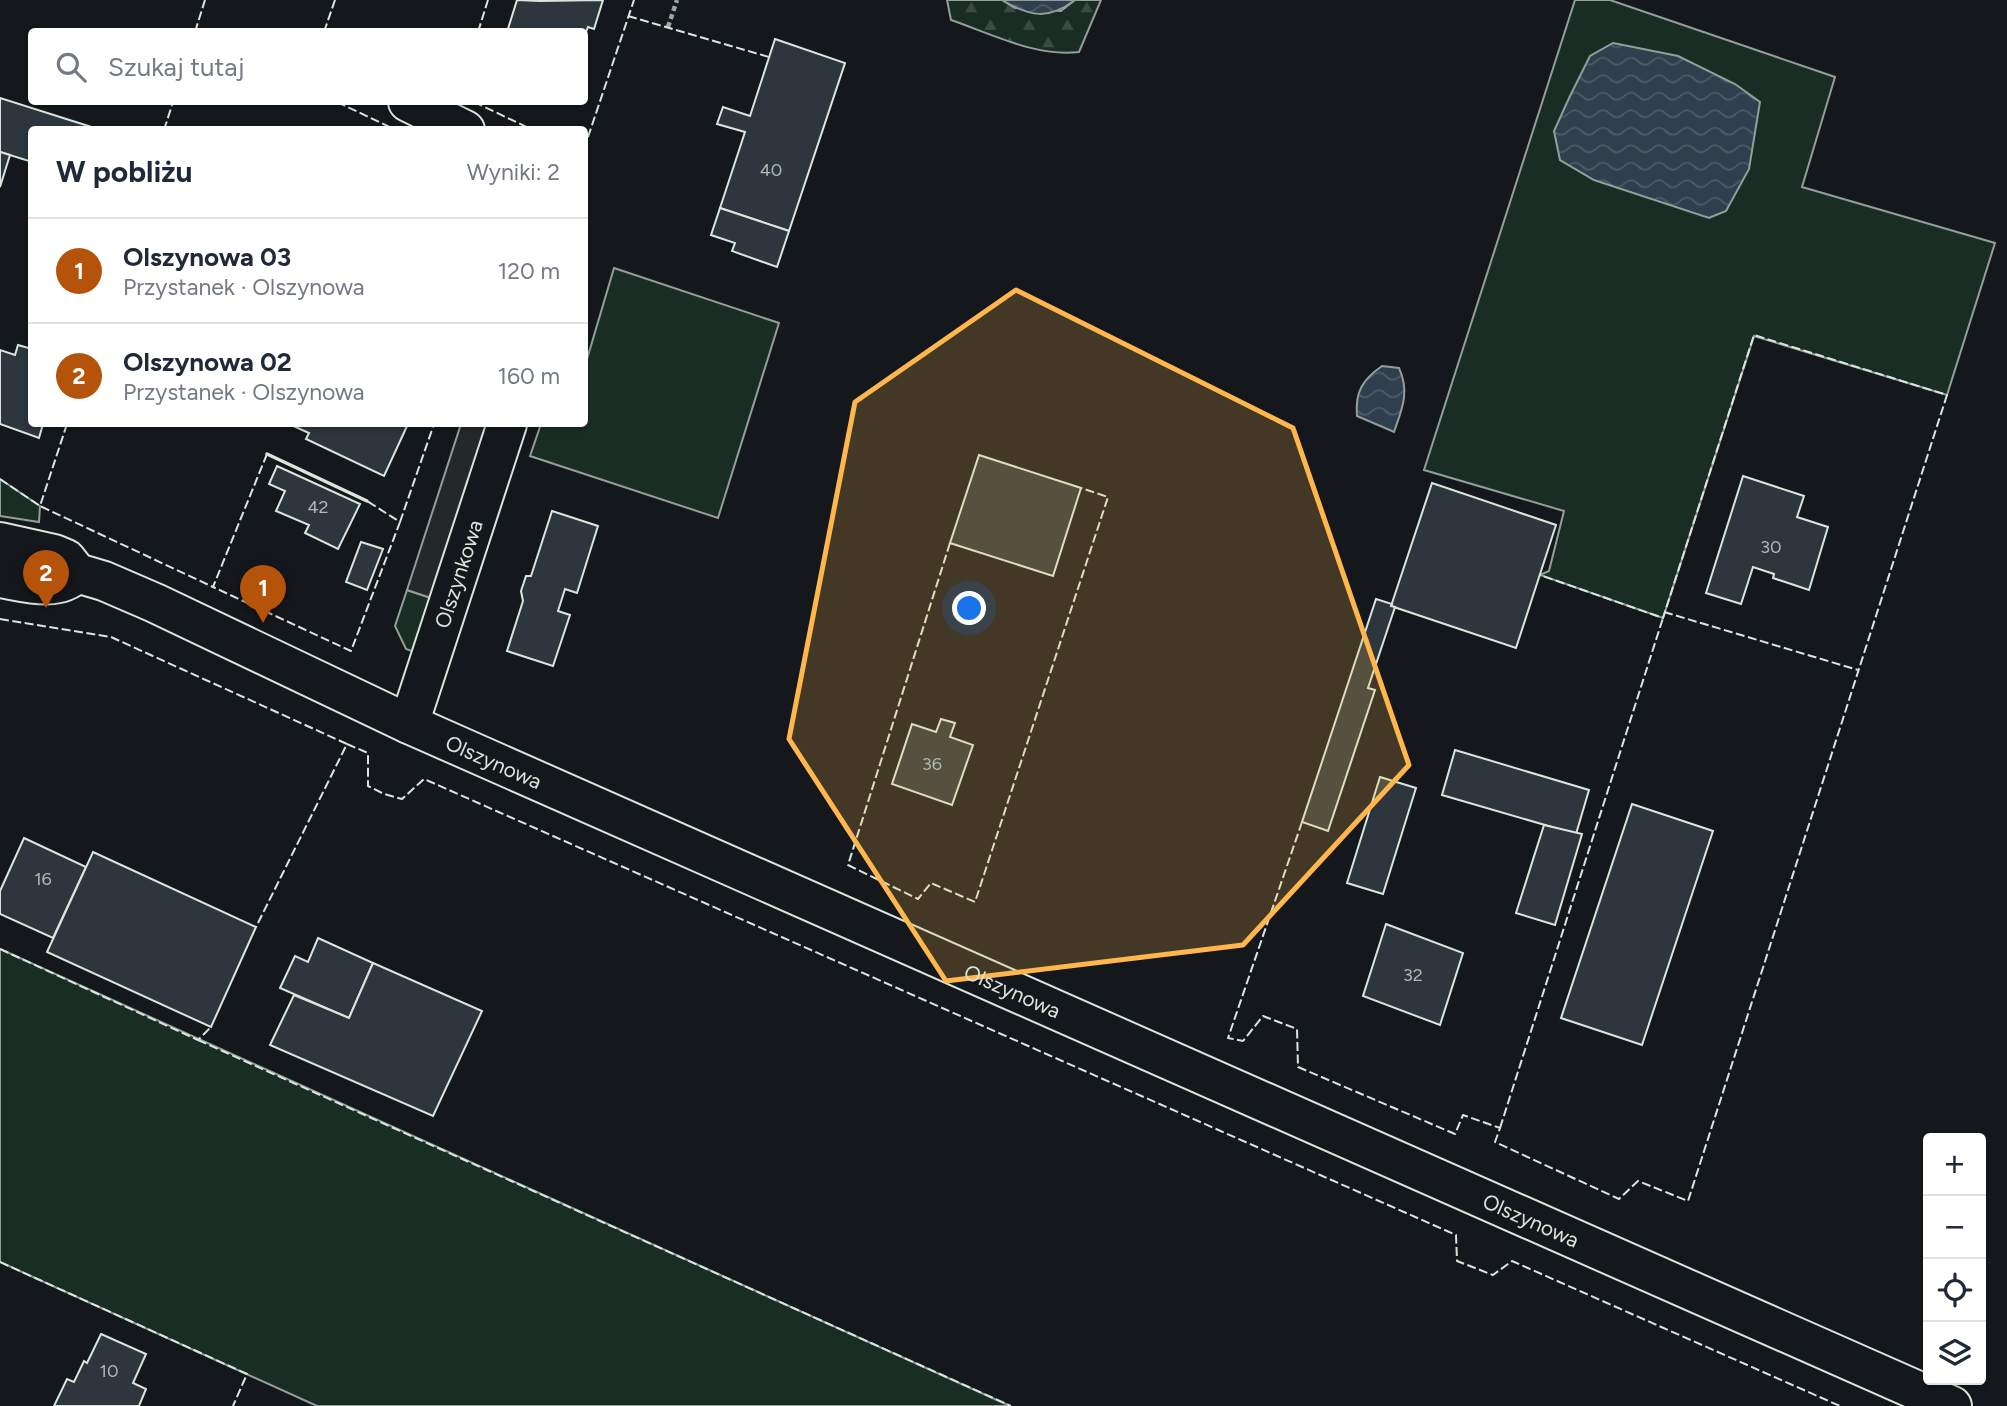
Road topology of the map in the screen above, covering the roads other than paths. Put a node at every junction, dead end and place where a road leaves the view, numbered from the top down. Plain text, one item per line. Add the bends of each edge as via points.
1 (414, 105) edge
2 (457, 126) edge
3 (507, 427) edge
4 (0, 542) edge
5 (77, 573) junction
6 (0, 578) edge
7 (409, 724) junction
8 (1952, 1406) edge

1 - 2 street
3 - 7 street, Olszynkowa
4 - 5 street, Olszynowa via 54,554 66,559
5 - 6 street via 48,585
5 - 7 street, Olszynowa via 155,603
7 - 8 street, Olszynowa

